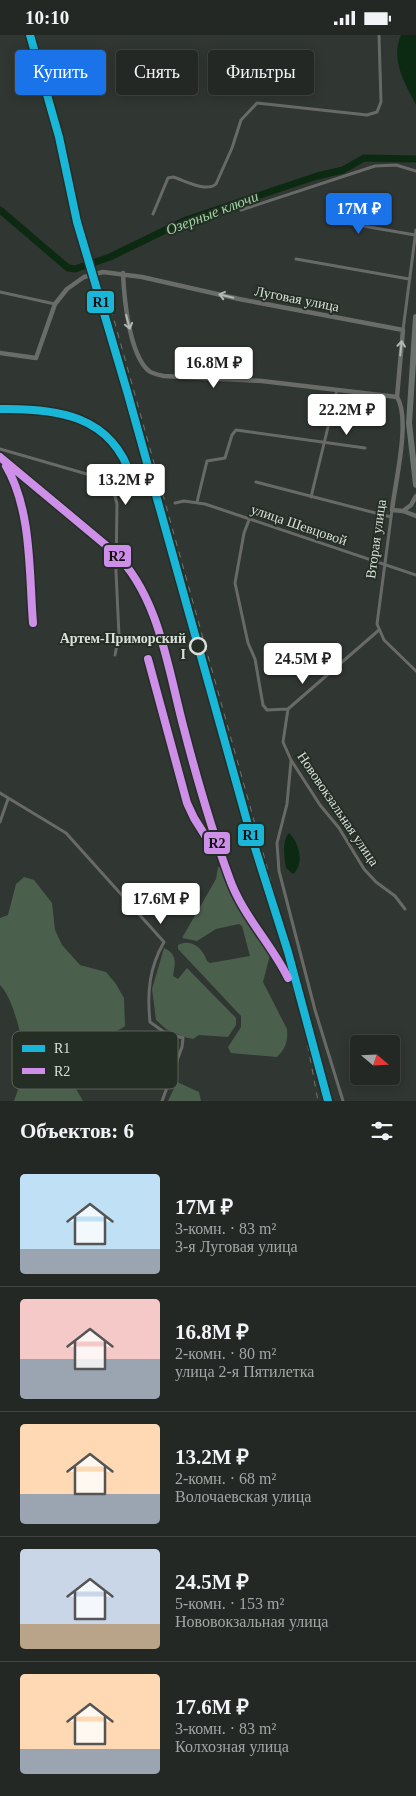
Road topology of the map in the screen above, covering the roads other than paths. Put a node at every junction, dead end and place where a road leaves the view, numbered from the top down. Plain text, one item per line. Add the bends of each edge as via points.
1 (379, 35) edge
2 (416, 171) edge
3 (346, 200) dead end
4 (241, 210) dead end
5 (153, 213) dead end
6 (416, 230) edge
7 (415, 235) edge
8 (296, 259) dead end
9 (123, 273) junction
10 (408, 279) junction
11 (0, 292) edge
12 (55, 304) junction
13 (416, 317) edge
14 (403, 330) junction
15 (0, 353) edge
16 (337, 390) junction
17 (397, 397) junction
18 (325, 442) junction
19 (365, 448) dead end
20 (0, 449) edge
21 (256, 482) dead end
22 (416, 485) edge
23 (416, 496) edge
24 (311, 497) junction
25 (197, 502) junction
26 (175, 503) dead end
27 (392, 510) junction
28 (403, 511) junction
29 (391, 517) junction
30 (416, 517) edge
31 (249, 520) junction
32 (384, 566) junction
33 (416, 575) edge
34 (379, 630) junction
35 (115, 655) dead end
36 (416, 671) edge
37 (288, 709) junction
38 (291, 760) junction
39 (0, 793) edge
40 (8, 799) junction
41 (0, 822) edge
42 (405, 909) dead end
43 (163, 1031) edge
44 (178, 1036) edge
45 (178, 1058) edge
46 (166, 1089) edge
47 (162, 1101) edge
48 (343, 1101) edge

1 - 5 street via 381,102 377,112 368,115 257,103 241,120 216,184 205,187 168,178
2 - 4 street via 396,165 375,166
3 - 7 street via 343,222
6 - 7 street
7 - 10 street
8 - 10 street
9 - 12 main road, Луговая улица via 103,272 84,277 67,289
14 -> 9 main road, Луговая улица
9 -> 16 main road via 125,312 133,339 147,369 153,373 169,377 262,381
10 - 14 street
11 - 12 street
12 - 15 main road via 36,358
13 - 22 highway via 409,423
17 -> 14 main road
16 - 17 main road
16 - 18 street
17 - 27 main road, Вторая улица via 403,411
18 - 19 street
18 - 24 street
18 - 25 street via 236,430 225,458 207,461
20 - 35 street via 104,479 113,489 117,504 119,635
21 - 24 street
23 - 28 main road
24 - 29 street
25 - 26 street, улица Шевцовой
25 - 31 street, улица Шевцовой
27 - 28 main road
27 - 29 street, Вторая улица
28 - 30 main road
29 - 32 street, Вторая улица
31 - 32 street, улица Шевцовой
31 - 37 street via 235,583 248,643 255,659 262,705 267,710
32 - 33 street, улица Шевцовой
32 - 34 street, Вторая улица via 377,613
34 - 36 street
34 - 37 street
37 - 38 street, Нововокзальная улица via 283,742
38 - 42 street, Нововокзальная улица via 364,869 396,896
38 - 48 street via 287,804 277,843 279,871 315,1010
39 - 40 street
40 - 41 street
40 - 43 street via 66,833 164,942 148,987 150,1022
44 - 45 street via 183,1038
46 - 47 street

